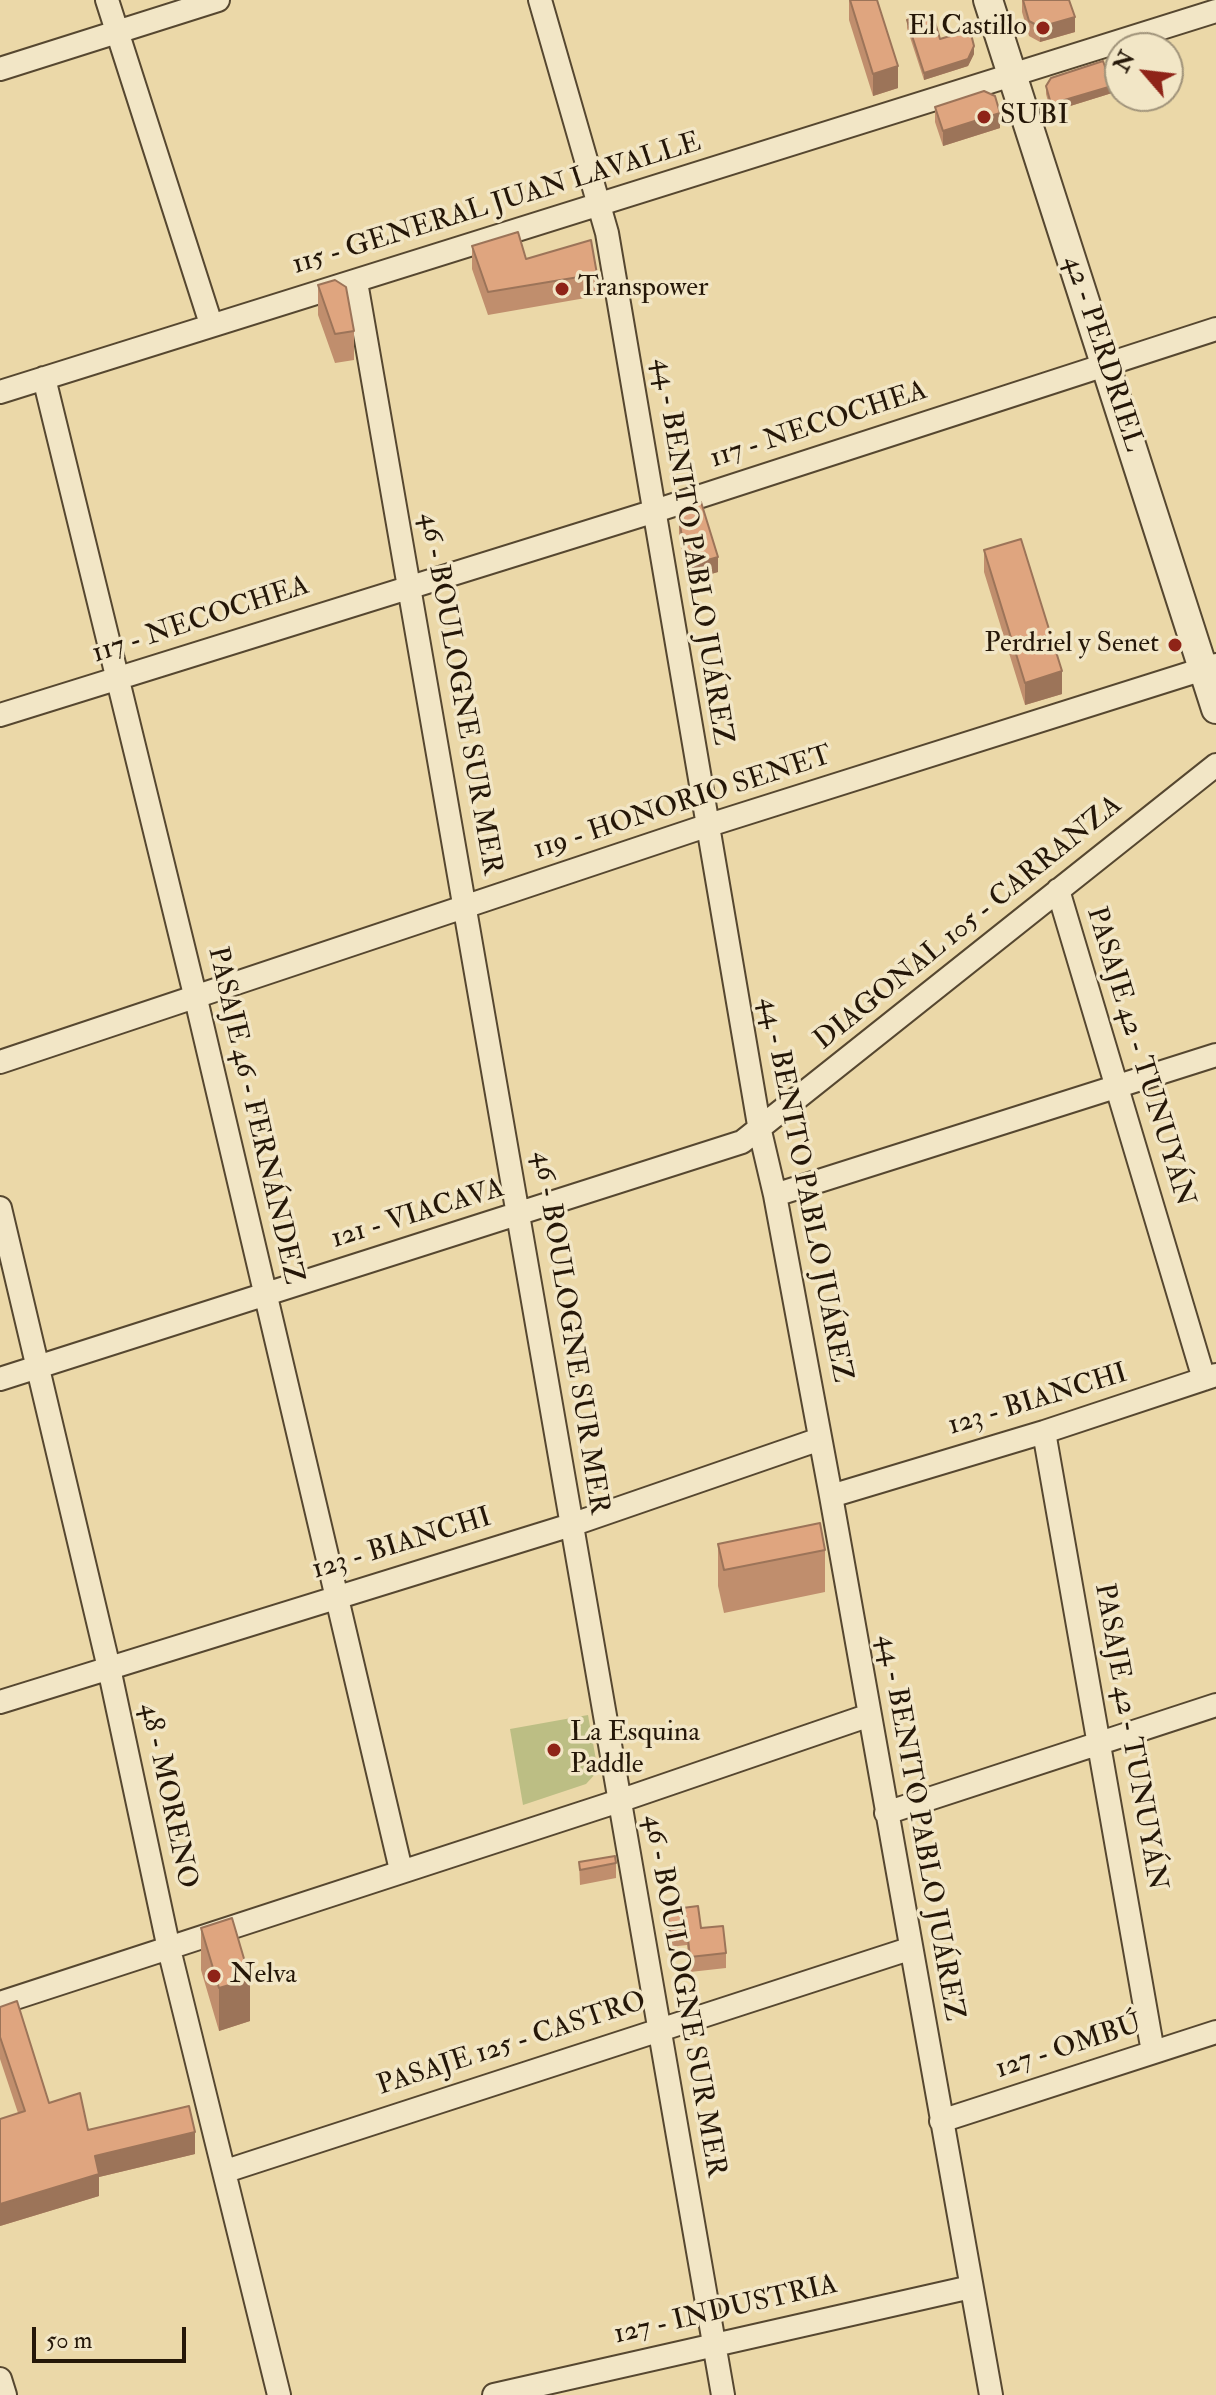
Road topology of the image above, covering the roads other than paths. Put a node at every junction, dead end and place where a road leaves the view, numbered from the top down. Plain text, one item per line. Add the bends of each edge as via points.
1 (107, 0) edge
2 (218, 0) edge
3 (540, 0) edge
4 (988, 0) edge
5 (1216, 11) edge
6 (117, 33) junction
7 (0, 69) edge
8 (1012, 75) junction
9 (601, 204) junction
10 (356, 282) junction
11 (211, 324) junction
12 (1216, 329) edge
13 (1106, 364) junction
14 (44, 378) junction
15 (0, 392) edge
16 (655, 511) junction
17 (407, 587) junction
18 (1210, 667) edge
19 (116, 678) junction
20 (1216, 709) edge
21 (0, 715) edge
22 (1216, 765) edge
23 (706, 826) junction
24 (1058, 890) junction
25 (467, 907) junction
26 (196, 999) junction
27 (1216, 1055) edge
28 (0, 1062) edge
29 (1117, 1085) junction
30 (760, 1131) junction
31 (775, 1195) junction
32 (0, 1208) edge
33 (519, 1215) junction
34 (265, 1294) junction
35 (38, 1367) junction
36 (1210, 1377) edge
37 (0, 1379) edge
38 (1044, 1432) junction
39 (820, 1439) junction
40 (831, 1496) junction
41 (571, 1525) junction
42 (334, 1596) junction
43 (109, 1668) junction
44 (0, 1702) edge
45 (1216, 1705) edge
46 (867, 1716) junction
47 (1100, 1742) junction
48 (619, 1801) junction
49 (886, 1813) junction
50 (401, 1870) junction
51 (169, 1949) junction
52 (909, 1949) junction
53 (0, 2003) edge
54 (658, 2029) junction
55 (1216, 2032) edge
56 (1153, 2052) junction
57 (941, 2121) junction
58 (226, 2171) junction
59 (971, 2287) junction
60 (714, 2345) junction
61 (0, 2379) edge
62 (5, 2395) edge
63 (279, 2395) edge
64 (494, 2395) edge
65 (723, 2395) edge
66 (991, 2395) edge

1 - 6 street
2 - 6 street
3 - 9 street, 44 - BENITO PABLO JUÁREZ
4 - 8 street, 42 - PERDRIEL
5 - 8 street, 115 - GENERAL JUAN LAVALLE
6 - 7 street
6 - 11 street
8 - 9 street, 115 - GENERAL JUAN LAVALLE
8 - 13 street, 42 - PERDRIEL
9 - 10 street, 115 - GENERAL JUAN LAVALLE
9 - 16 street, 44 - BENITO PABLO JUÁREZ
10 - 11 street, 115 - GENERAL JUAN LAVALLE
10 - 17 street, 46 - BOULOGNE SUR MER
11 - 14 street, 115 - GENERAL JUAN LAVALLE
12 - 13 street, 117 - NECOCHEA
13 - 16 street, 117 - NECOCHEA
13 - 18 street, 42 - PERDRIEL
14 - 15 street, 115 - GENERAL JUAN LAVALLE
14 - 19 street, PASAJE 46 - FERNÁNDEZ
16 - 17 street, 117 - NECOCHEA
16 - 23 street, 44 - BENITO PABLO JUÁREZ
17 - 19 street, 117 - NECOCHEA
17 - 25 street, 46 - BOULOGNE SUR MER
18 - 20 street, 42 - PERDRIEL
18 - 23 street, 119 - HONORIO SENET
19 - 21 street, 117 - NECOCHEA
19 - 26 street, PASAJE 46 - FERNÁNDEZ
22 - 24 street, DIAGONAL 105 - CARRANZA
23 - 25 street, 119 - HONORIO SENET
23 - 30 street, 44 - BENITO PABLO JUÁREZ
24 - 29 street, PASAJE 42 - TUNUYÁN
24 - 30 street, DIAGONAL 105 - CARRANZA
25 - 26 street, 119 - HONORIO SENET
25 - 33 street, 46 - BOULOGNE SUR MER
26 - 28 street, 119 - HONORIO SENET
26 - 34 street, PASAJE 46 - FERNÁNDEZ
27 - 29 street
29 - 31 street
29 - 36 street, PASAJE 42 - TUNUYÁN
30 - 31 street, 44 - BENITO PABLO JUÁREZ
30 - 33 street, 121 - VIACAVA via 742,1142
31 - 39 street, 44 - BENITO PABLO JUÁREZ
32 - 35 street, 48 - MORENO
33 - 34 street, 121 - VIACAVA
33 - 41 street, 46 - BOULOGNE SUR MER
34 - 35 street, 121 - VIACAVA
34 - 42 street, PASAJE 46 - FERNÁNDEZ
35 - 37 street, 121 - VIACAVA
35 - 43 street, 48 - MORENO
36 - 38 street, 123 - BIANCHI
38 - 40 street, 123 - BIANCHI
38 - 47 street, PASAJE 42 - TUNUYÁN
39 - 40 street, 44 - BENITO PABLO JUÁREZ
39 - 41 street, 123 - BIANCHI
40 - 46 street, 44 - BENITO PABLO JUÁREZ
41 - 42 street, 123 - BIANCHI
41 - 48 street, 46 - BOULOGNE SUR MER
42 - 43 street, 123 - BIANCHI
42 - 50 street, PASAJE 46 - FERNÁNDEZ
43 - 44 street, 123 - BIANCHI
43 - 51 street, 48 - MORENO
45 - 47 street
46 - 48 street
46 - 49 street, 44 - BENITO PABLO JUÁREZ
47 - 49 street
47 - 56 street, PASAJE 42 - TUNUYÁN
48 - 50 street
48 - 54 street, 46 - BOULOGNE SUR MER
49 - 52 street, 44 - BENITO PABLO JUÁREZ
50 - 51 street
51 - 53 street
51 - 58 street, 48 - MORENO
52 - 54 street, PASAJE 125 - CASTRO
52 - 57 street, 44 - BENITO PABLO JUÁREZ
54 - 58 street, PASAJE 125 - CASTRO
54 - 60 street, 46 - BOULOGNE SUR MER
55 - 56 street, 127 - OMBÚ
56 - 57 street, 127 - OMBÚ
57 - 59 street, 44 - BENITO PABLO JUÁREZ
58 - 63 street, 48 - MORENO
59 - 60 street, 127 - INDUSTRIA
59 - 66 street, 44 - BENITO PABLO JUÁREZ
60 - 64 street, 127 - INDUSTRIA
60 - 65 street, 46 - BOULOGNE SUR MER
61 - 62 street

